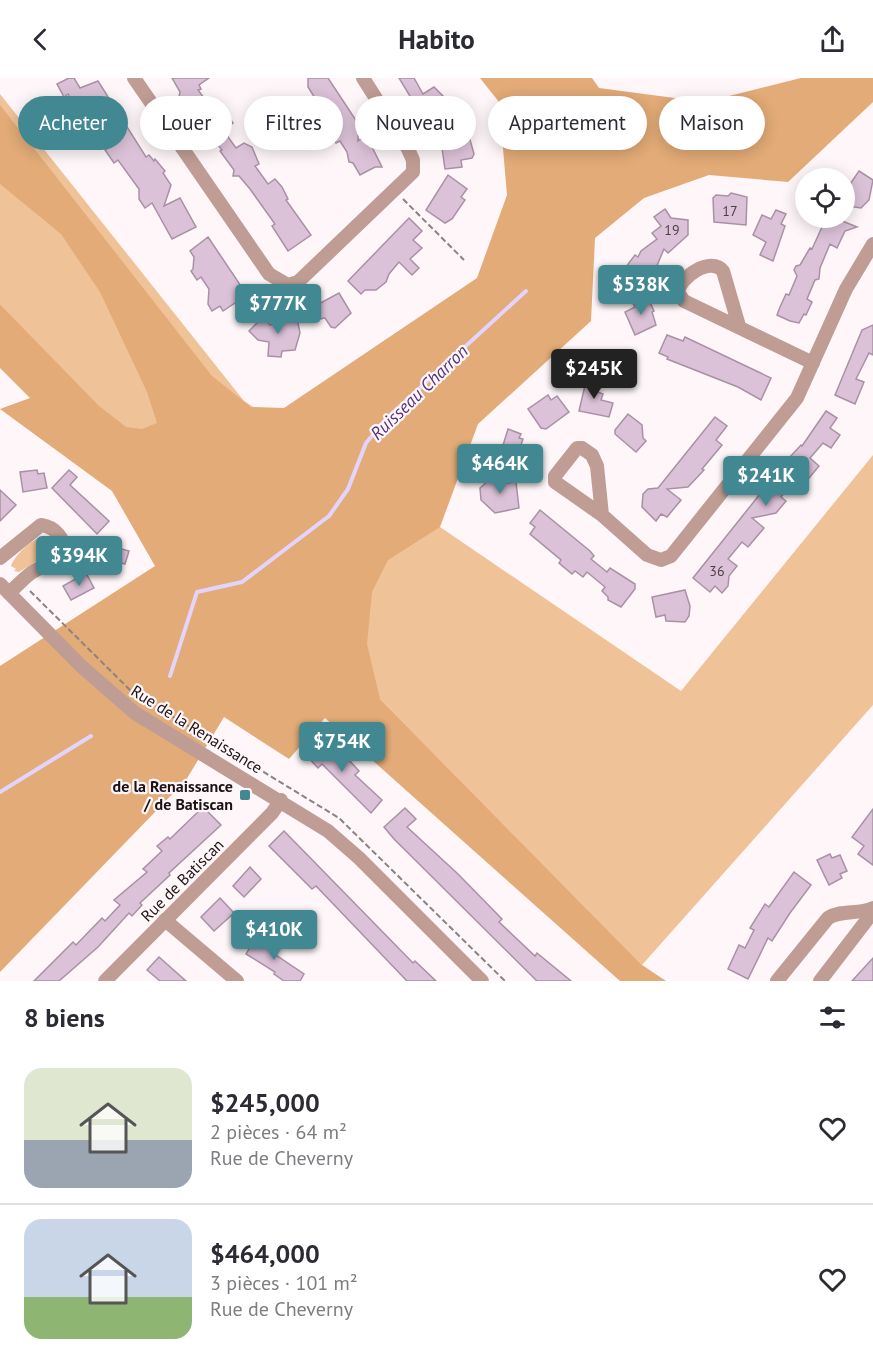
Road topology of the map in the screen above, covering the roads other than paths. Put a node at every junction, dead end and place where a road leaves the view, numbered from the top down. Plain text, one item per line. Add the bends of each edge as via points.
1 (134, 78) edge
2 (363, 78) edge
3 (873, 244) edge
4 (739, 326) junction
5 (813, 363) junction
6 (602, 515) junction
7 (0, 558) edge
8 (5, 589) edge
9 (281, 800) junction
10 (873, 910) edge
11 (165, 920) junction
12 (105, 981) edge
13 (237, 981) edge
14 (482, 981) edge
15 (777, 981) edge
16 (820, 981) edge

1 - 2 street via 261,263 281,283 292,285 410,176 413,160
3 - 5 street via 846,289
4 - 4 street via 719,267 703,267 680,285 681,299
4 - 5 street
5 - 6 street via 793,405 668,558 657,560 647,555
6 - 6 street via 596,461 577,448 555,476 555,482
7 - 8 street, Rue de la Renaissance via 41,525 51,528 63,542 57,559
8 - 9 street, Rue de la Renaissance via 125,706
9 - 11 street, Rue de Batiscan
9 - 14 street, Rue de la Renaissance via 348,848
10 - 15 street via 838,913 828,918
10 - 16 street
11 - 12 street, Rue de Batiscan
11 - 13 street

